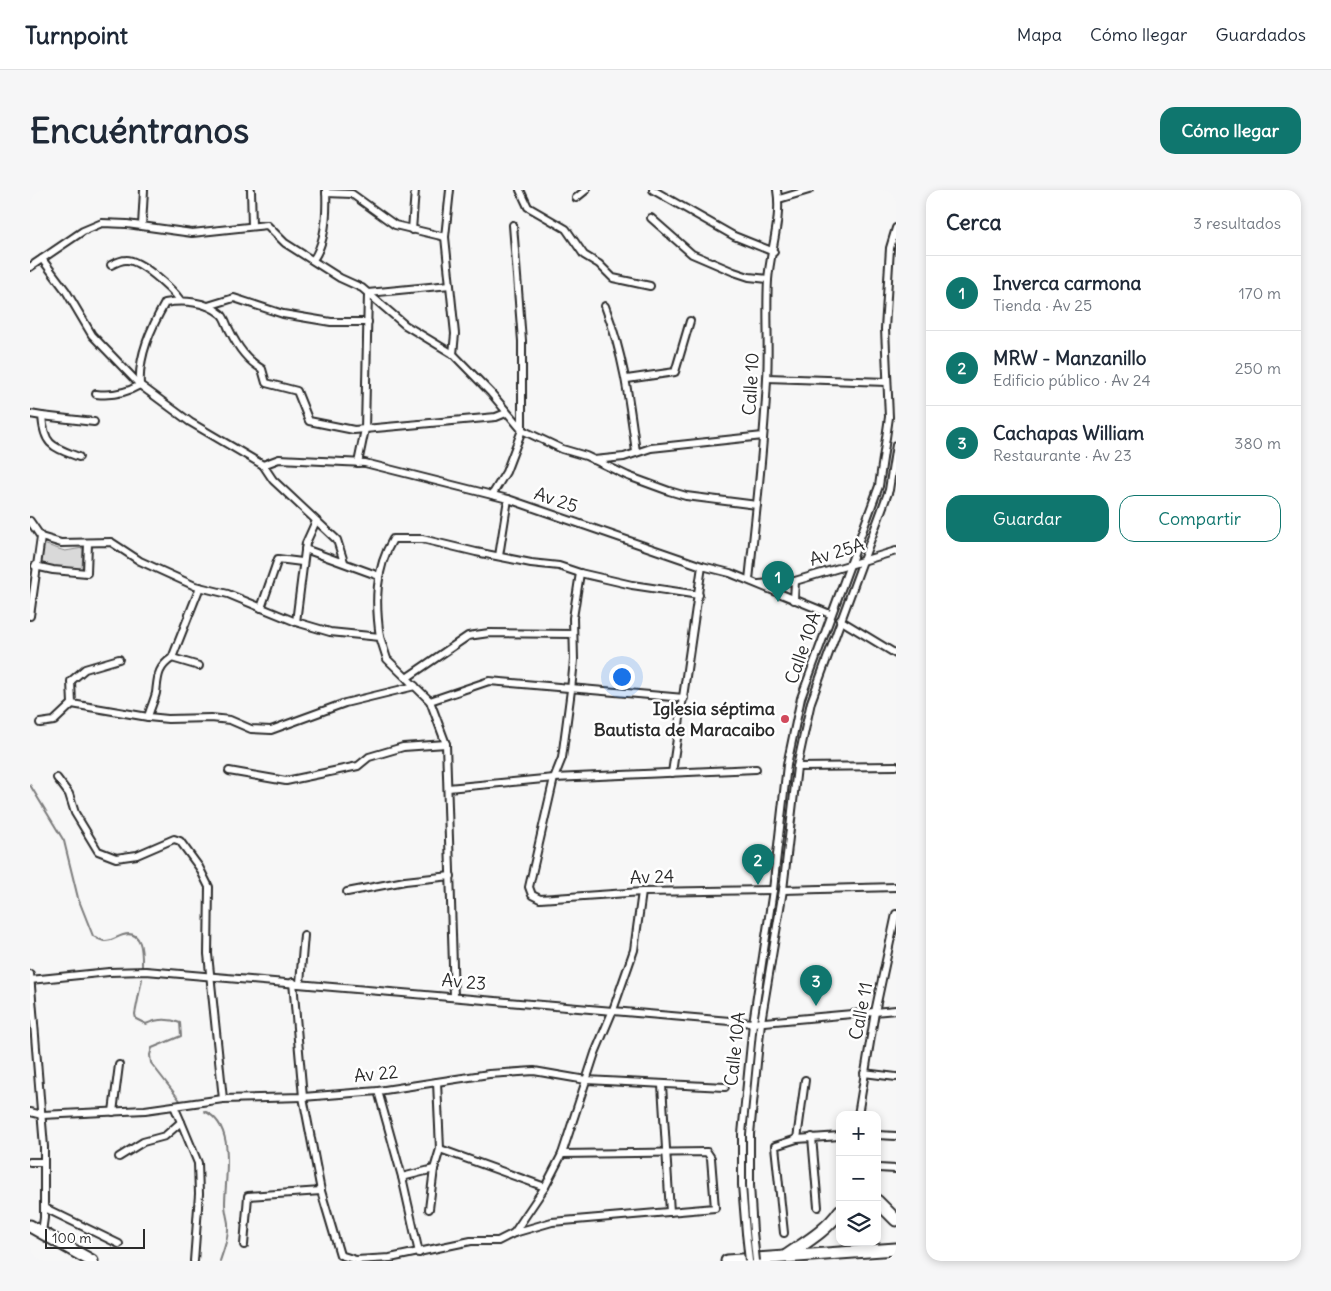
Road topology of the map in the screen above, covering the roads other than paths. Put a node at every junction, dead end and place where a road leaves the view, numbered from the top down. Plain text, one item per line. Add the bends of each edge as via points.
1 (144, 190) edge
2 (251, 190) edge
3 (415, 190) edge
4 (450, 190) edge
5 (520, 190) edge
6 (586, 190) edge
7 (653, 190) edge
8 (777, 190) edge
9 (809, 190) edge
10 (326, 192) edge
11 (576, 198) dead end
12 (779, 199) junction
13 (651, 218) dead end
14 (513, 224) dead end
15 (142, 226) junction
16 (252, 226) junction
17 (896, 228) edge
18 (412, 230) junction
19 (446, 237) junction
20 (774, 252) junction
21 (42, 259) junction
22 (312, 260) junction
23 (32, 264) edge
24 (111, 265) dead end
25 (768, 279) junction
26 (450, 285) junction
27 (650, 286) dead end
28 (368, 292) junction
29 (180, 300) junction
30 (208, 306) junction
31 (605, 306) dead end
32 (690, 321) dead end
33 (368, 322) junction
34 (453, 354) junction
35 (767, 378) junction
36 (627, 379) junction
37 (887, 382) junction
38 (140, 385) junction
39 (96, 394) dead end
40 (506, 413) junction
41 (30, 414) edge
42 (42, 416) junction
43 (94, 422) dead end
44 (365, 428) junction
45 (522, 430) junction
46 (763, 436) junction
47 (896, 445) edge
48 (636, 452) junction
49 (79, 457) dead end
50 (594, 460) junction
51 (358, 463) junction
52 (263, 465) junction
53 (492, 495) junction
54 (508, 499) junction
55 (758, 505) junction
56 (30, 521) edge
57 (316, 521) junction
58 (41, 537) junction
59 (88, 543) junction
60 (305, 549) junction
61 (896, 550) edge
62 (499, 556) junction
63 (864, 559) junction
64 (302, 562) junction
65 (344, 562) junction
66 (852, 563) junction
67 (36, 566) junction
68 (702, 566) junction
69 (580, 573) junction
70 (379, 576) junction
71 (748, 580) junction
72 (796, 581) junction
73 (757, 584) junction
74 (200, 587) junction
75 (699, 595) junction
76 (794, 600) junction
77 (261, 608) junction
78 (830, 614) junction
79 (30, 616) edge
80 (840, 620) junction
81 (296, 622) junction
82 (574, 634) junction
83 (380, 637) junction
84 (896, 654) edge
85 (172, 658) junction
86 (119, 659) dead end
87 (199, 666) dead end
88 (408, 677) junction
89 (415, 686) junction
90 (571, 690) junction
91 (684, 698) junction
92 (430, 700) junction
93 (72, 704) junction
94 (148, 717) junction
95 (40, 722) dead end
96 (446, 744) junction
97 (797, 766) junction
98 (896, 766) edge
99 (756, 769) dead end
100 (229, 771) dead end
101 (672, 773) junction
102 (57, 778) dead end
103 (554, 778) junction
104 (448, 788) junction
105 (451, 876) junction
106 (896, 887) edge
107 (773, 890) junction
108 (783, 890) junction
109 (347, 892) dead end
110 (642, 892) junction
111 (896, 914) edge
112 (304, 935) dead end
113 (30, 974) edge
114 (210, 976) junction
115 (30, 980) edge
116 (296, 982) junction
117 (454, 997) junction
118 (614, 1010) junction
119 (896, 1010) edge
120 (875, 1012) junction
121 (761, 1022) junction
122 (753, 1023) junction
123 (119, 1064) dead end
124 (864, 1073) junction
125 (896, 1077) edge
126 (586, 1080) junction
127 (804, 1080) dead end
128 (437, 1082) junction
129 (662, 1085) junction
130 (725, 1088) dead end
131 (378, 1091) junction
132 (303, 1097) junction
133 (223, 1099) junction
134 (174, 1106) junction
135 (859, 1111) edge
136 (30, 1112) edge
137 (113, 1112) junction
138 (42, 1115) junction
139 (181, 1122) junction
140 (881, 1135) edge
141 (836, 1136) edge
142 (896, 1136) edge
143 (812, 1138) junction
144 (796, 1139) junction
145 (440, 1149) junction
146 (562, 1154) junction
147 (666, 1154) junction
148 (119, 1157) dead end
149 (30, 1162) edge
150 (44, 1162) junction
151 (881, 1168) edge
152 (434, 1169) junction
153 (896, 1169) edge
154 (402, 1177) junction
155 (545, 1187) junction
156 (320, 1191) junction
157 (881, 1206) edge
158 (818, 1207) dead end
159 (45, 1208) junction
160 (429, 1210) dead end
161 (670, 1212) junction
162 (836, 1216) edge
163 (896, 1220) edge
164 (30, 1226) edge
165 (42, 1232) junction
166 (749, 1232) junction
167 (514, 1233) junction
168 (784, 1233) dead end
169 (119, 1244) dead end
170 (244, 1245) dead end
171 (896, 1250) edge
172 (419, 1253) junction
173 (785, 1256) junction
174 (408, 1258) edge
175 (92, 1261) edge
176 (194, 1261) edge
177 (727, 1261) edge
178 (749, 1261) edge
179 (756, 1261) edge

1 - 15 street
2 - 16 street
3 - 18 street
4 - 19 street
5 - 27 street via 528,207 569,232 584,255 614,278
6 - 11 street
7 - 20 street via 734,236
8 - 12 street, Calle 10
9 - 12 street
10 - 18 street via 352,194 395,225
10 - 22 street via 323,231 318,253
12 - 20 street, Calle 10
13 - 25 street via 692,254 734,272
14 - 45 street via 522,341
15 - 16 street via 192,232
15 - 21 street via 102,223 83,231
16 - 22 street via 267,225 285,243
17 - 37 street, Calle 10A via 890,248
18 - 19 street
19 - 26 street
20 - 25 street, Calle 10
21 - 23 street
21 - 38 street via 92,335
22 - 28 street
24 - 29 street via 134,261 174,290
25 - 35 street, Calle 10
26 - 28 street
26 - 34 street via 455,334
28 - 33 street
28 - 34 street via 405,325
29 - 30 street
29 - 38 street via 165,303 156,318 139,368
30 - 33 street via 234,298 283,314 331,322
30 - 44 street via 222,314 251,363 262,369 266,382 297,391 309,421 354,430
31 - 36 street
32 - 36 street via 675,372
33 - 44 street
34 - 40 street
35 - 37 street
35 - 46 street, Calle 10
36 - 48 street
37 - 66 street, Calle 10A via 889,417 878,486
38 - 39 street via 108,396
38 - 52 street via 190,422
40 - 44 street via 496,417 376,430
40 - 45 street
41 - 42 street
42 - 43 street
42 - 49 street via 43,435 56,448
44 - 51 street
45 - 50 street
45 - 53 street via 506,472
46 - 48 street
46 - 55 street, Calle 10
47 - 63 street, Calle 10A via 889,490
48 - 50 street via 624,457
50 - 55 street via 648,484 686,496
51 - 52 street, Av 25 via 279,459
51 - 53 street, Av 25
52 - 57 street via 273,480
53 - 54 street, Av 25
54 - 62 street
54 - 68 street, Av 25
55 - 71 street, Calle 10
56 - 58 street
57 - 60 street
57 - 65 street via 337,540
58 - 59 street via 61,543
58 - 67 street
59 - 67 street via 86,573
59 - 74 street via 111,542 140,562
60 - 64 street
60 - 65 street
61 - 63 street, Av 25A
62 - 69 street via 559,566
62 - 70 street via 449,547 422,538 393,540 384,554
63 - 66 street, Av 25A
63 - 80 street, Calle 10A
64 - 77 street via 278,558
64 - 81 street
65 - 70 street
66 - 72 street, Av 25A
66 - 78 street, Calle 10A
67 - 79 street
68 - 71 street, Av 25
68 - 75 street
69 - 75 street
69 - 82 street via 573,618
70 - 83 street
71 - 73 street, Av 25
72 - 73 street, Av 25A
72 - 76 street
73 - 76 street, Av 25
74 - 77 street
74 - 85 street
75 - 91 street
76 - 78 street, Av 25
77 - 81 street
78 - 107 street, Calle 10A via 801,698 787,765
80 - 84 street
80 - 97 street, Calle 10A via 811,702
81 - 83 street via 330,632
82 - 88 street via 489,632 468,636
82 - 90 street
83 - 88 street via 387,658
85 - 87 street
85 - 94 street via 160,668
86 - 93 street via 85,669 71,681
88 - 89 street
89 - 92 street
89 - 94 street via 344,703 271,730 251,729 230,720
90 - 91 street
90 - 92 street via 489,681
90 - 103 street via 562,758
91 - 101 street
92 - 96 street
93 - 94 street
93 - 95 street via 54,720
96 - 100 street via 403,747 369,757 358,766 286,781
96 - 104 street
97 - 98 street
97 - 108 street, Calle 10A
99 - 101 street
101 - 103 street
102 - 114 street via 69,794 75,813 98,851 116,858 137,855 167,840 180,841 209,887
103 - 104 street
103 - 110 street, Av 24 via 529,887 532,894 540,899
104 - 105 street
105 - 109 street
105 - 117 street
106 - 108 street
107 - 110 street, Av 24
107 - 122 street, Calle 10A
108 - 121 street, Calle 10A
110 - 118 street via 634,950
111 - 120 street, Calle 11
112 - 116 street
113 - 115 street
114 - 115 street, Av 23 via 146,971
114 - 116 street, Av 23
114 - 133 street
115 - 138 street
116 - 117 street, Av 23
116 - 132 street
117 - 118 street, Av 23
118 - 122 street, Av 23
118 - 126 street
119 - 120 street, Av 23
120 - 121 street, Av 23
120 - 124 street, Calle 11
121 - 122 street, Av 23
121 - 166 street, Calle 10A via 750,1134
122 - 166 street, Calle 10A via 742,1134 742,1185
123 - 137 street
124 - 125 street
124 - 135 street, Calle 11
126 - 128 street, Av 22 via 534,1071
126 - 129 street, Av 22
126 - 146 street
127 - 144 street
128 - 131 street, Av 22
128 - 145 street
129 - 130 street, Av 22
129 - 147 street
131 - 132 street, Av 22
131 - 154 street
132 - 133 street, Av 22
132 - 156 street
133 - 134 street, Av 22
134 - 137 street, Av 22
134 - 139 street
136 - 138 street, Av 22
137 - 138 street, Av 22
138 - 150 street
139 - 148 street via 165,1136 143,1142
139 - 176 street via 198,1163
140 - 142 street
141 - 143 street
143 - 144 street
143 - 158 street
144 - 168 street via 775,1147
145 - 152 street
145 - 155 street
146 - 147 street
146 - 155 street
147 - 161 street
147 - 161 street via 709,1153 715,1204 715,1208 710,1209
149 - 150 street
150 - 159 street
151 - 153 street
152 - 154 street
152 - 160 street
154 - 172 street
155 - 167 street
156 - 170 street via 248,1196
156 - 174 street via 340,1255 356,1260
157 - 163 highway
159 - 165 street
159 - 169 street
161 - 167 street via 552,1222
162 - 173 highway via 818,1234
164 - 165 highway
165 - 175 highway
166 - 178 street, bridge
166 - 179 street, bridge
167 - 172 street via 498,1241 472,1241
171 - 173 highway
172 - 174 street
173 - 177 highway

